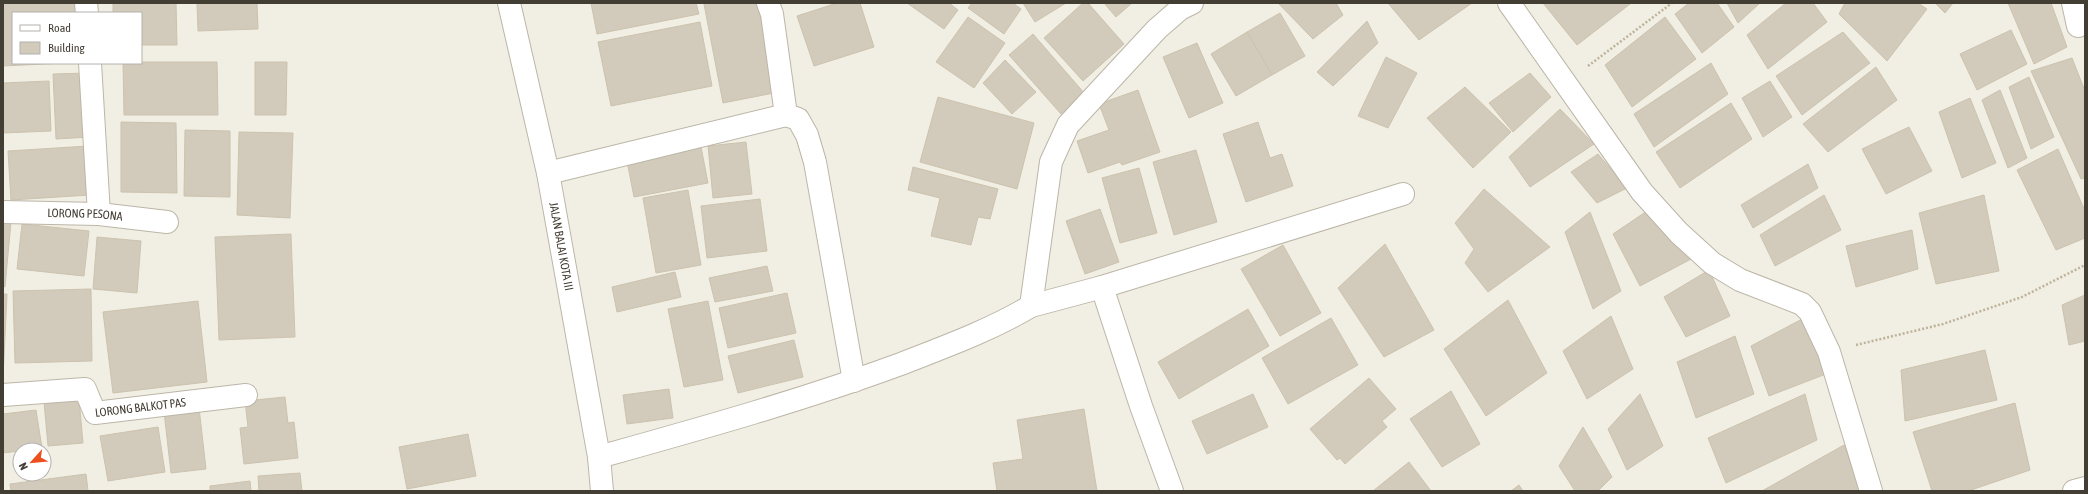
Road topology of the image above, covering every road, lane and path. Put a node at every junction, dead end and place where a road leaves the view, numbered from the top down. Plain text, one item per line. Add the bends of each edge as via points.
1 (510, 3) edge
2 (768, 3) edge
3 (1192, 3) edge
4 (1509, 3) edge
5 (1672, 3) edge
6 (2073, 3) edge
7 (2078, 26) dead end
8 (90, 64) edge
9 (1565, 83) junction
10 (786, 116) junction
11 (548, 174) junction
12 (1403, 194) dead end
13 (3, 212) edge
14 (99, 214) junction
15 (167, 222) dead end
16 (2085, 265) edge
17 (1102, 288) junction
18 (1031, 306) junction
19 (1829, 352) junction
20 (854, 381) junction
21 (3, 395) edge
22 (246, 396) dead end
23 (599, 457) junction
24 (2085, 488) edge
25 (602, 491) edge
26 (1172, 491) edge
27 (1871, 491) edge
28 (2074, 491) edge

1 - 11 street, JALAN BALAI KOTA III
2 - 10 street via 772,14
3 - 18 street via 1180,9 1157,29 1068,125 1051,162
4 - 9 street
5 - 9 path
6 - 7 street
8 - 14 street
9 - 19 street via 1642,192 1679,234 1712,263 1740,280 1802,304 1810,312
10 - 11 street
10 - 20 street via 798,119 815,162
11 - 23 street, JALAN BALAI KOTA III
12 - 17 street
13 - 14 street, LORONG PESONA
14 - 15 street, LORONG PESONA
16 - 19 path via 2022,297 1943,324
17 - 18 street
17 - 26 street
18 - 20 street via 974,336
19 - 27 street
20 - 23 street via 762,411
21 - 22 street, LORONG BALKOT PAS via 86,388 95,413
23 - 25 street, JALAN BALAI KOTA III
24 - 28 street

